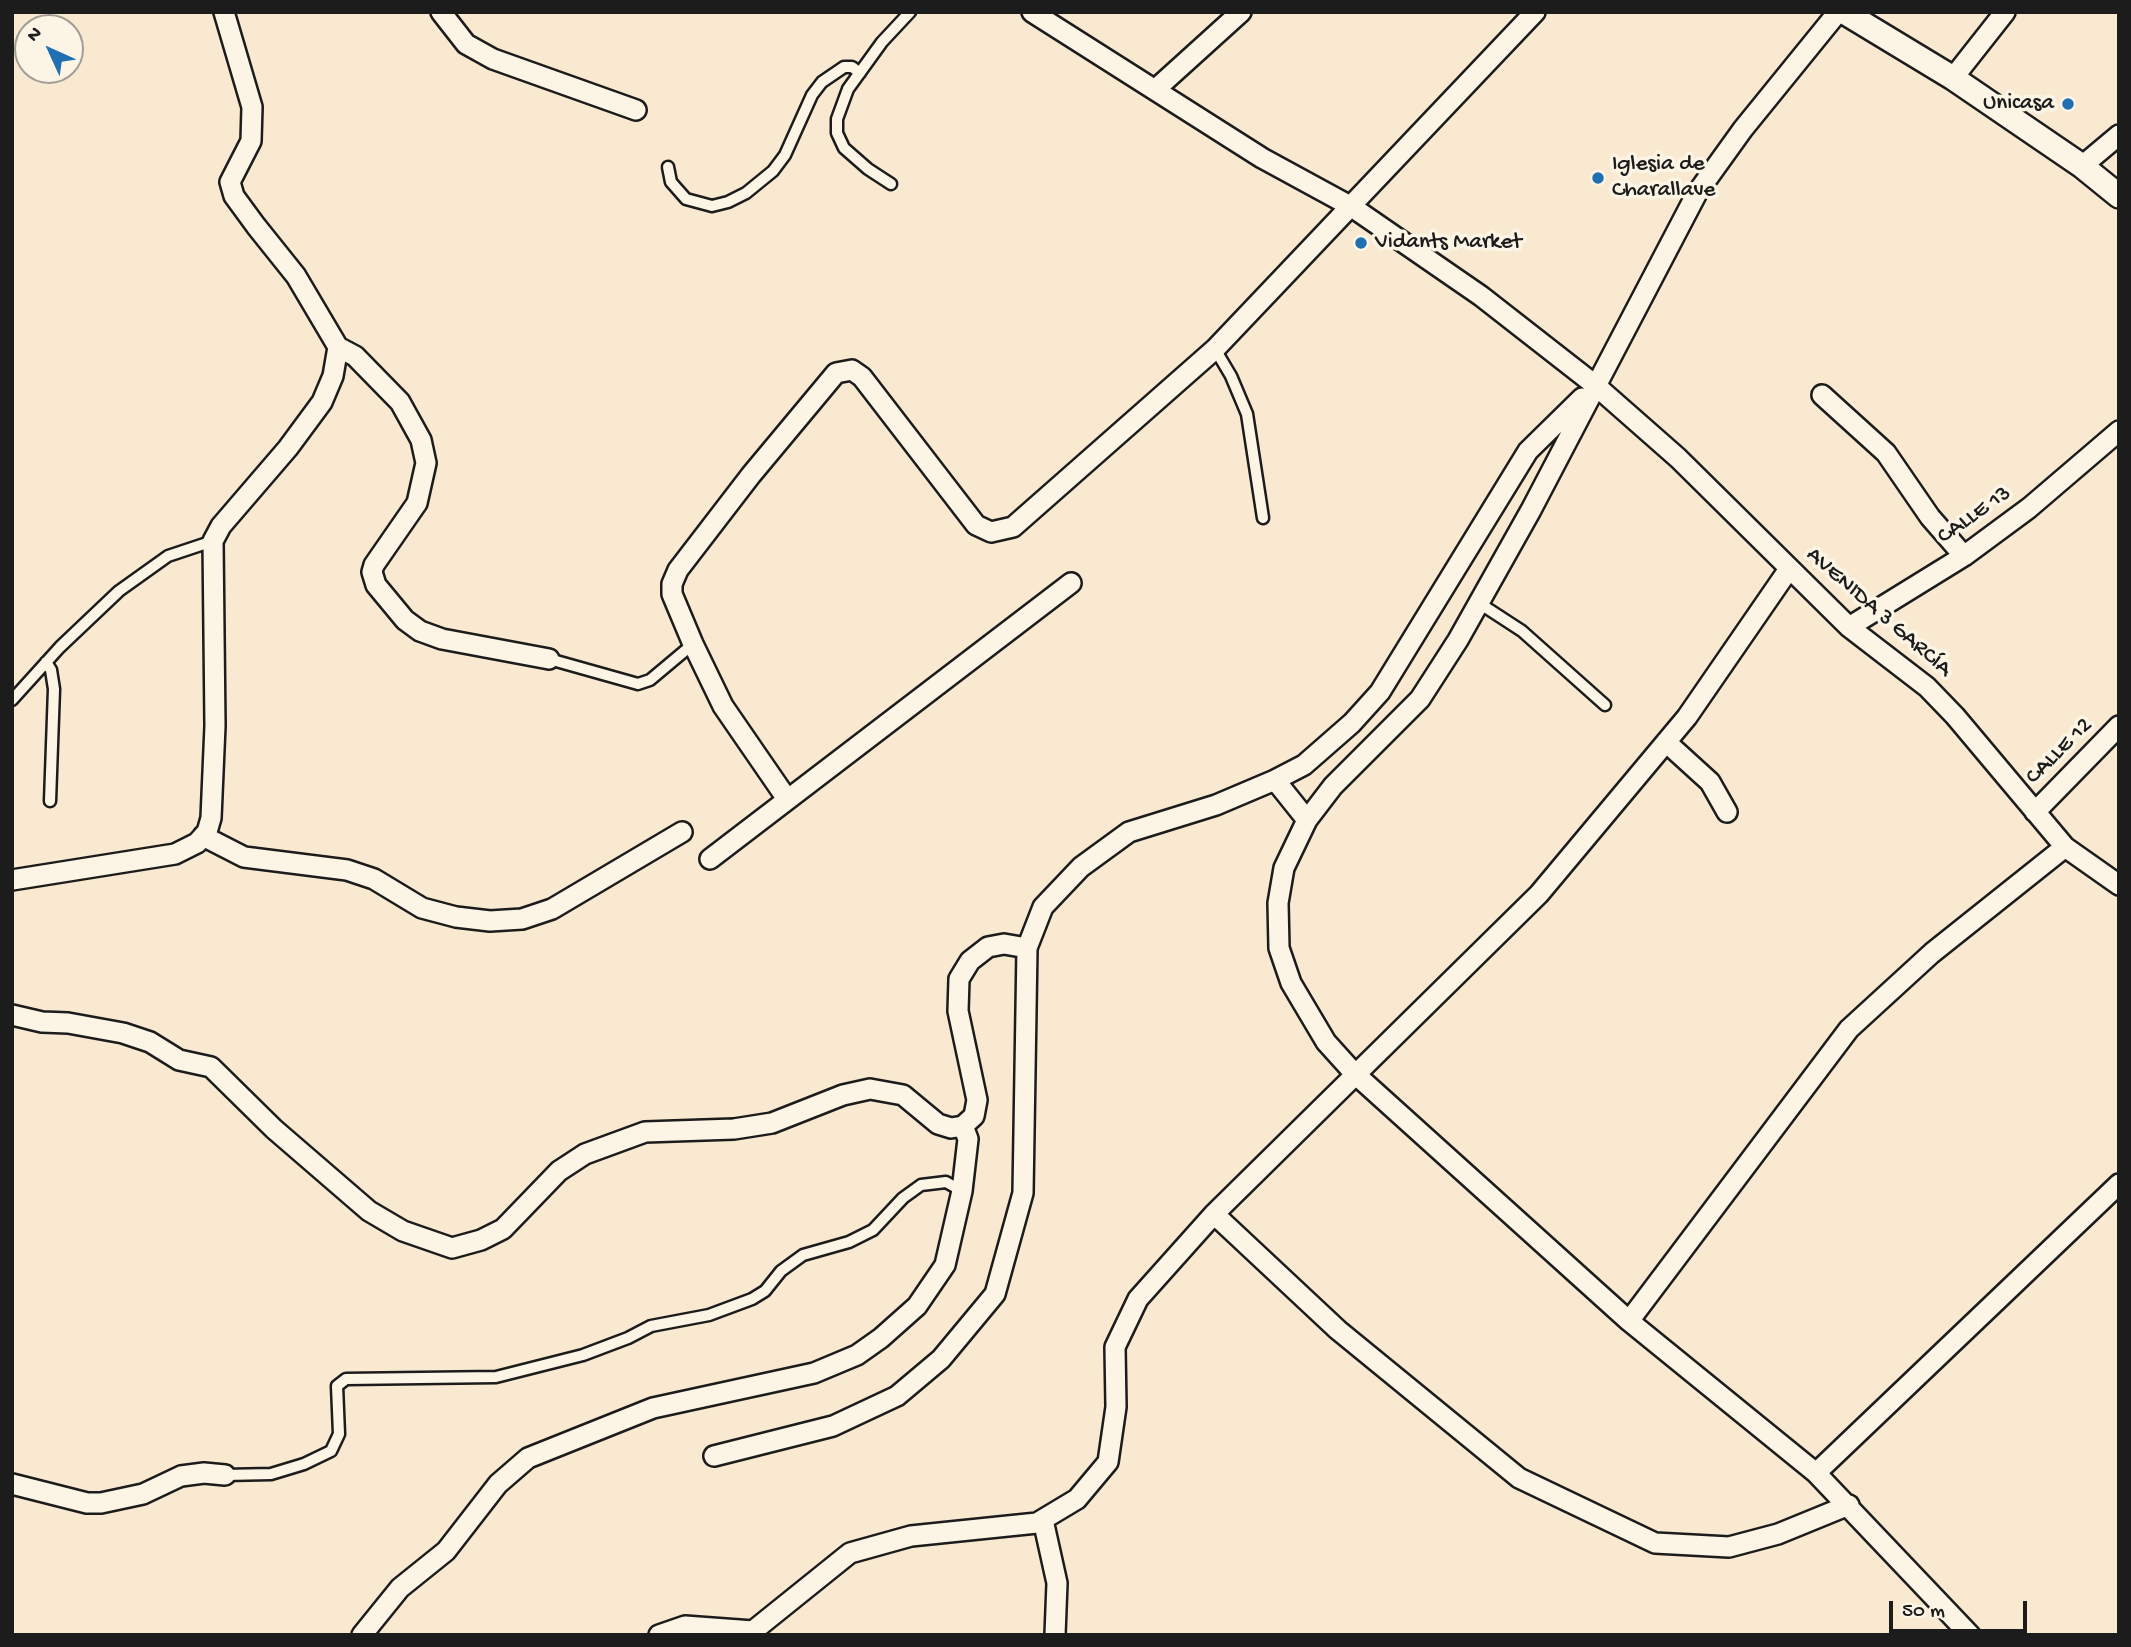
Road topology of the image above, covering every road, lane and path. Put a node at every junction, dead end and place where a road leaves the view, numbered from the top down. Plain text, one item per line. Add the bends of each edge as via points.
1 (223, 12) edge
2 (441, 12) edge
3 (910, 12) edge
4 (1032, 12) edge
5 (1241, 12) edge
6 (1535, 12) edge
7 (1838, 12) edge
8 (1844, 12) edge
9 (2005, 12) edge
10 (860, 73) junction
11 (1953, 78) junction
12 (1157, 88) junction
13 (636, 110) dead end
14 (2119, 135) edge
15 (2082, 166) junction
16 (668, 167) dead end
17 (891, 184) dead end
18 (2119, 196) edge
19 (1352, 207) junction
20 (338, 347) junction
21 (1215, 349) junction
22 (1595, 385) junction
23 (1822, 395) dead end
24 (2119, 431) edge
25 (1263, 518) dead end
26 (213, 541) junction
27 (1964, 556) junction
28 (1789, 569) junction
29 (1071, 583) dead end
30 (1479, 603) junction
31 (1849, 627) junction
32 (693, 645) junction
33 (549, 659) joint
34 (46, 662) junction
35 (12, 700) edge
36 (1605, 705) dead end
37 (2119, 726) edge
38 (1666, 742) junction
39 (1275, 780) junction
40 (786, 799) junction
41 (50, 801) dead end
42 (1727, 812) dead end
43 (2035, 812) junction
44 (1307, 820) junction
45 (682, 832) dead end
46 (203, 836) junction
47 (2065, 847) junction
48 (710, 859) dead end
49 (12, 880) edge
50 (2119, 886) edge
51 (1027, 948) junction
52 (12, 1015) edge
53 (1354, 1073) junction
54 (963, 1126) junction
55 (2119, 1184) edge
56 (962, 1191) junction
57 (1214, 1214) junction
58 (1629, 1321) junction
59 (714, 1456) dead end
60 (1816, 1473) junction
61 (225, 1475) joint
62 (12, 1484) edge
63 (1849, 1505) junction
64 (1043, 1520) junction
65 (370, 1632) edge
66 (659, 1635) edge
67 (1055, 1635) edge
68 (1970, 1635) edge

1 - 20 street via 252,107 251,141 230,182 234,196 296,276
2 - 13 street via 466,44 494,59
3 - 10 lane
4 - 12 street, AVENIDA 3 GARCÍA
5 - 12 street
6 - 19 street
7 - 22 street via 1697,193
8 - 11 street
9 - 11 street
10 - 16 lane via 844,67 822,82 774,171 728,202 712,206 686,199 671,182
10 - 17 lane via 843,100 837,133 850,153
11 - 15 street
12 - 19 street, AVENIDA 3 GARCÍA via 1262,158
14 - 15 street
15 - 18 street
19 - 21 street
19 - 22 street, AVENIDA 3 GARCÍA via 1481,296
20 - 26 street via 322,402
20 - 33 street via 355,356 400,402 421,440 426,463 416,503 374,565 376,585 420,631
21 - 25 lane via 1247,414
21 - 32 street via 1013,527 999,532 984,530 969,519 857,372 845,369 836,373 674,577 672,594
22 - 28 street, AVENIDA 3 GARCÍA via 1678,458
22 - 30 street
22 - 39 street via 1528,451 1380,692 1304,765
23 - 27 street via 1886,453 1930,517
24 - 27 street, CALLE 13
26 - 34 lane via 168,556 119,591
26 - 46 street via 215,726 211,818
27 - 31 street, CALLE 13
28 - 31 street, AVENIDA 3 GARCÍA
28 - 38 street
29 - 40 street
30 - 36 lane via 1522,631
30 - 44 street via 1420,699 1333,786
31 - 43 street, AVENIDA 3 GARCÍA via 1927,687
32 - 33 lane via 650,680 638,684
32 - 40 street via 730,718
34 - 35 lane
34 - 41 lane via 54,689
37 - 43 street, CALLE 12
38 - 42 street via 1710,782
38 - 53 street via 1539,894
39 - 44 street
39 - 51 street via 1216,805 1129,832 1081,867 1043,907
40 - 48 street
43 - 47 street, AVENIDA 3 GARCÍA
44 - 53 street via 1284,868 1278,903 1279,948 1291,983 1326,1042
45 - 46 street via 552,909 522,919 490,921 422,908 373,879 347,870 244,857
46 - 49 street via 175,854
47 - 50 street, AVENIDA 3 GARCÍA
47 - 58 street via 1932,953 1849,1029
51 - 54 street via 988,947 970,961 960,979 958,1011 977,1100 974,1116
51 - 59 street via 1023,1193 995,1294 941,1359 897,1395 833,1426
52 - 54 street via 137,1037 179,1060 211,1067 369,1211 403,1231 452,1248 503,1229 554,1177 585,1154 645,1132 734,1129 772,1122 870,1089 903,1095 938,1124
53 - 57 street
53 - 58 street
54 - 56 street via 968,1139
55 - 60 street
56 - 61 lane via 946,1182 921,1185 873,1230 803,1255 752,1298 723,1311 657,1324 583,1355 496,1377 346,1379 337,1385 339,1434 331,1451 271,1474
56 - 65 street via 950,1251 938,1278 917,1306 881,1338 857,1355 814,1373 653,1408 528,1458 498,1485 446,1551 400,1588
57 - 63 street via 1338,1330 1519,1478 1656,1543 1729,1547 1778,1534
57 - 64 street via 1138,1299 1115,1347 1116,1407 1108,1462 1077,1499
58 - 60 street
60 - 63 street
61 - 62 street via 181,1476 143,1494 101,1503
63 - 68 street
64 - 66 street via 911,1536 850,1553 753,1631 685,1626
64 - 67 street via 1057,1583

